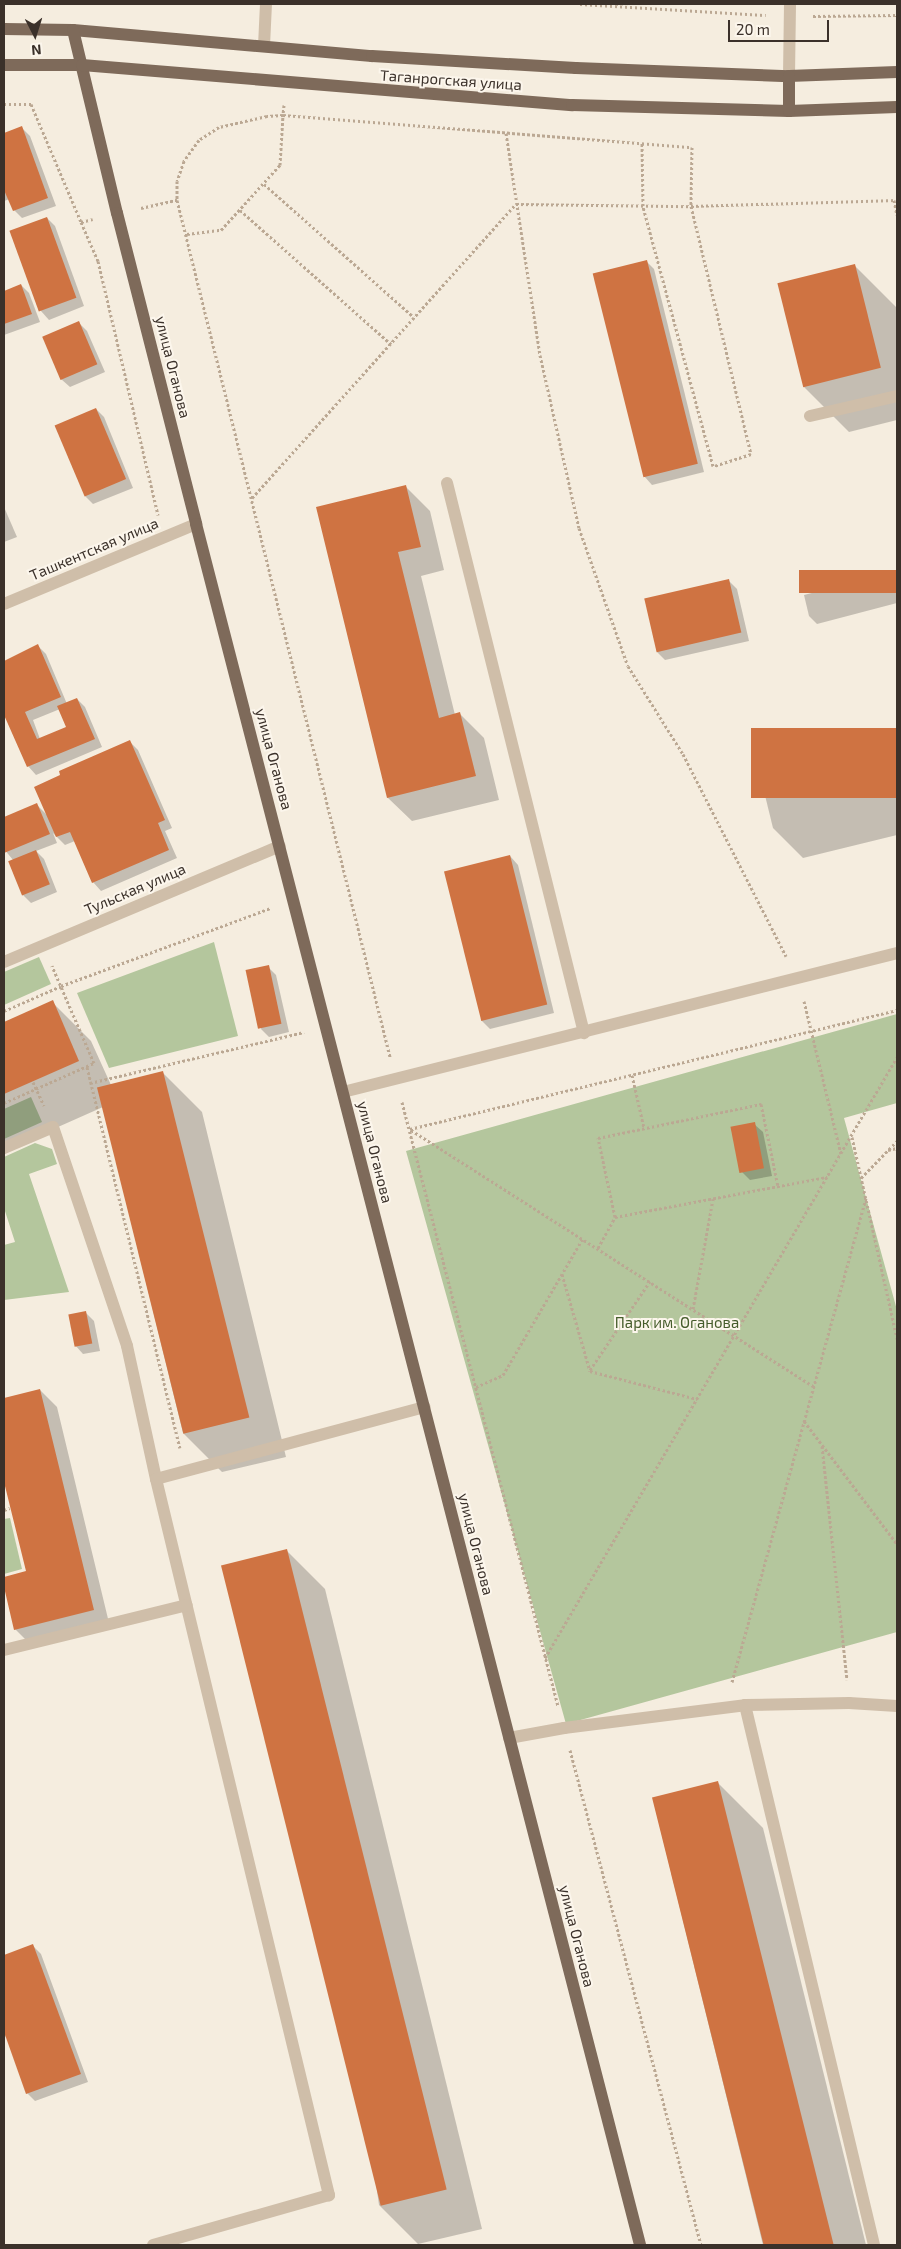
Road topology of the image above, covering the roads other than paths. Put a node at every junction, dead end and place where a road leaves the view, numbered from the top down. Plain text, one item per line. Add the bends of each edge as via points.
1 (266, 4) edge
2 (790, 10) edge
3 (4, 29) edge
4 (74, 30) junction
5 (264, 46) junction
6 (4, 65) edge
7 (82, 66) junction
8 (897, 72) edge
9 (789, 76) junction
10 (897, 107) edge
11 (789, 111) junction
12 (897, 396) edge
13 (810, 416) dead end
14 (447, 483) dead end
15 (196, 524) junction
16 (4, 604) edge
17 (280, 846) junction
18 (897, 953) edge
19 (4, 962) edge
20 (584, 1033) junction
21 (343, 1092) junction
22 (4, 1148) edge
23 (424, 1407) junction
24 (156, 1479) junction
25 (187, 1606) junction
26 (4, 1650) edge
27 (746, 1706) junction
28 (897, 1706) edge
29 (509, 1738) junction
30 (154, 2245) edge
31 (640, 2245) edge
32 (874, 2245) edge

1 - 5 street
2 - 9 street
3 - 4 main road, Таганрогская улица
4 - 5 main road, Таганрогская улица
4 - 7 main road, улица Оганова
5 - 9 main road, Таганрогская улица via 382,57
6 - 7 main road, Таганрогская улица
7 - 11 main road, Таганрогская улица via 572,105
7 - 15 main road, улица Оганова
8 - 9 main road, Таганрогская улица
9 - 11 main road
10 - 11 main road, Таганрогская улица
12 - 13 street
14 - 20 street
15 - 16 street, Ташкентская улица
15 - 17 main road, улица Оганова
17 - 19 street, Тульская улица
17 - 21 main road, улица Оганова
18 - 20 street
20 - 21 street
21 - 23 main road, улица Оганова
22 - 24 street via 53,1127 127,1346
23 - 24 street
23 - 29 main road, улица Оганова
24 - 25 street
25 - 26 street
25 - 30 street via 329,2195
27 - 28 street via 849,1703
27 - 29 street via 564,1728
27 - 32 street
29 - 31 main road, улица Оганова

